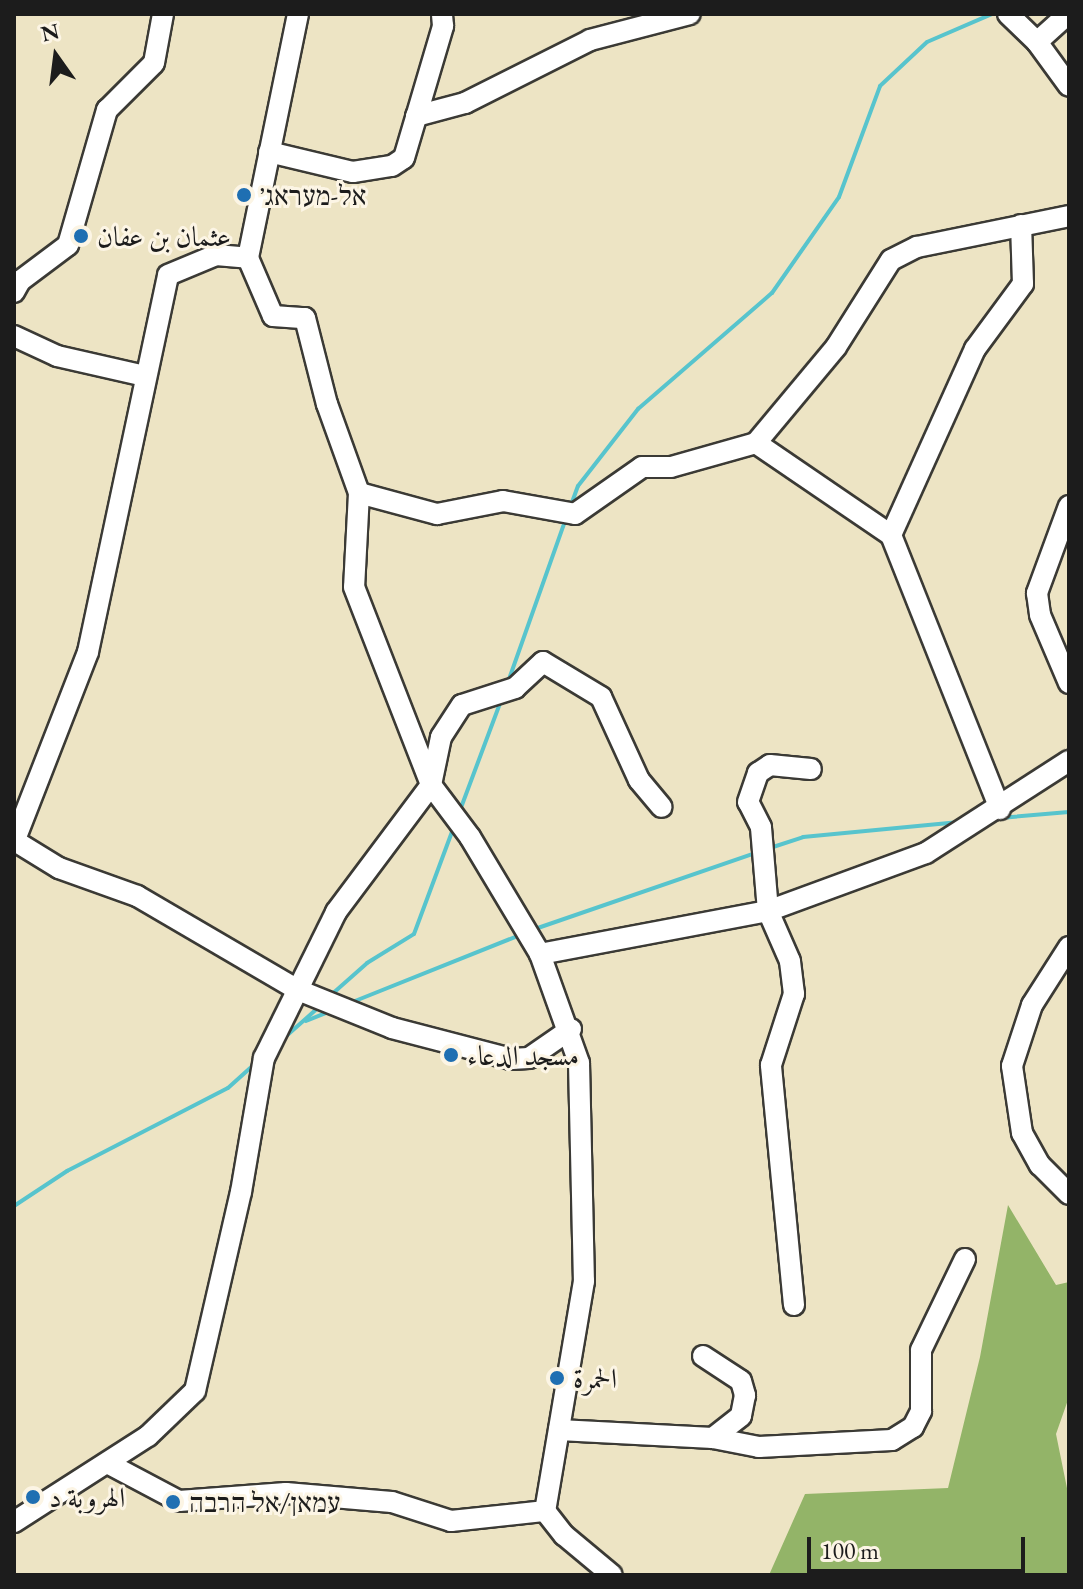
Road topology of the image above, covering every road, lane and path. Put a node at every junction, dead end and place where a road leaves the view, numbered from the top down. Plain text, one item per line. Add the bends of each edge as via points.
1 (163, 14) edge
2 (298, 14) edge
3 (442, 14) edge
4 (690, 14) edge
5 (1008, 14) edge
6 (1068, 14) edge
7 (1037, 42) junction
8 (1069, 86) edge
9 (416, 116) junction
10 (269, 152) junction
11 (1069, 216) edge
12 (1021, 225) junction
13 (248, 258) junction
14 (14, 292) edge
15 (14, 336) edge
16 (144, 376) junction
17 (756, 443) junction
18 (359, 493) junction
19 (1069, 506) edge
20 (891, 535) junction
21 (1069, 683) edge
22 (1069, 761) edge
23 (811, 769) dead end
24 (431, 785) junction
25 (662, 807) dead end
26 (1000, 809) junction
27 (14, 842) edge
28 (768, 911) junction
29 (1069, 947) edge
30 (540, 954) junction
31 (298, 990) junction
32 (571, 1029) junction
33 (1069, 1194) edge
34 (965, 1259) dead end
35 (794, 1305) dead end
36 (703, 1356) dead end
37 (559, 1430) junction
38 (713, 1438) junction
39 (109, 1464) junction
40 (545, 1511) junction
41 (14, 1522) edge
42 (612, 1575) edge

1 - 14 street via 154,63 107,110 68,245 20,281
2 - 10 street
3 - 9 street
4 - 9 street via 590,40 465,103
5 - 7 street
6 - 7 street
7 - 8 street
9 - 10 street via 404,158 392,166 353,172
10 - 13 street
11 - 12 street
12 - 17 street via 917,247 891,260 836,347
12 - 20 street via 1023,284 975,349
13 - 16 street via 216,255 168,275
13 - 18 street via 273,316 305,318 327,404
15 - 16 street via 57,356
16 - 27 street via 88,652
17 - 18 street via 726,455 642,467 575,514 503,501 437,514
17 - 20 street
18 - 24 street via 354,587
19 - 21 street via 1037,593 1040,615
20 - 26 street
22 - 26 street
23 - 28 street via 770,765 758,773 748,802 761,827
24 - 25 street via 441,737 462,705 515,688 543,662 601,697 639,780
24 - 30 street via 470,837
24 - 31 street via 336,912
26 - 28 street via 926,853
27 - 31 street via 59,868 137,896
28 - 30 street
28 - 35 street via 790,961 794,994 771,1065
29 - 33 street via 1032,1005 1012,1066 1022,1133 1040,1165
30 - 32 street
31 - 32 street via 392,1028 511,1059 529,1058
31 - 39 street via 264,1058 241,1192 195,1391
32 - 37 street via 579,1063 584,1281
34 - 38 street via 921,1350 921,1411 913,1427 892,1440 759,1447
36 - 38 street via 741,1381 745,1395 741,1416
37 - 38 street
37 - 40 street
39 - 40 street via 179,1501 286,1493 392,1502 451,1521
39 - 41 street
40 - 42 street via 564,1535

